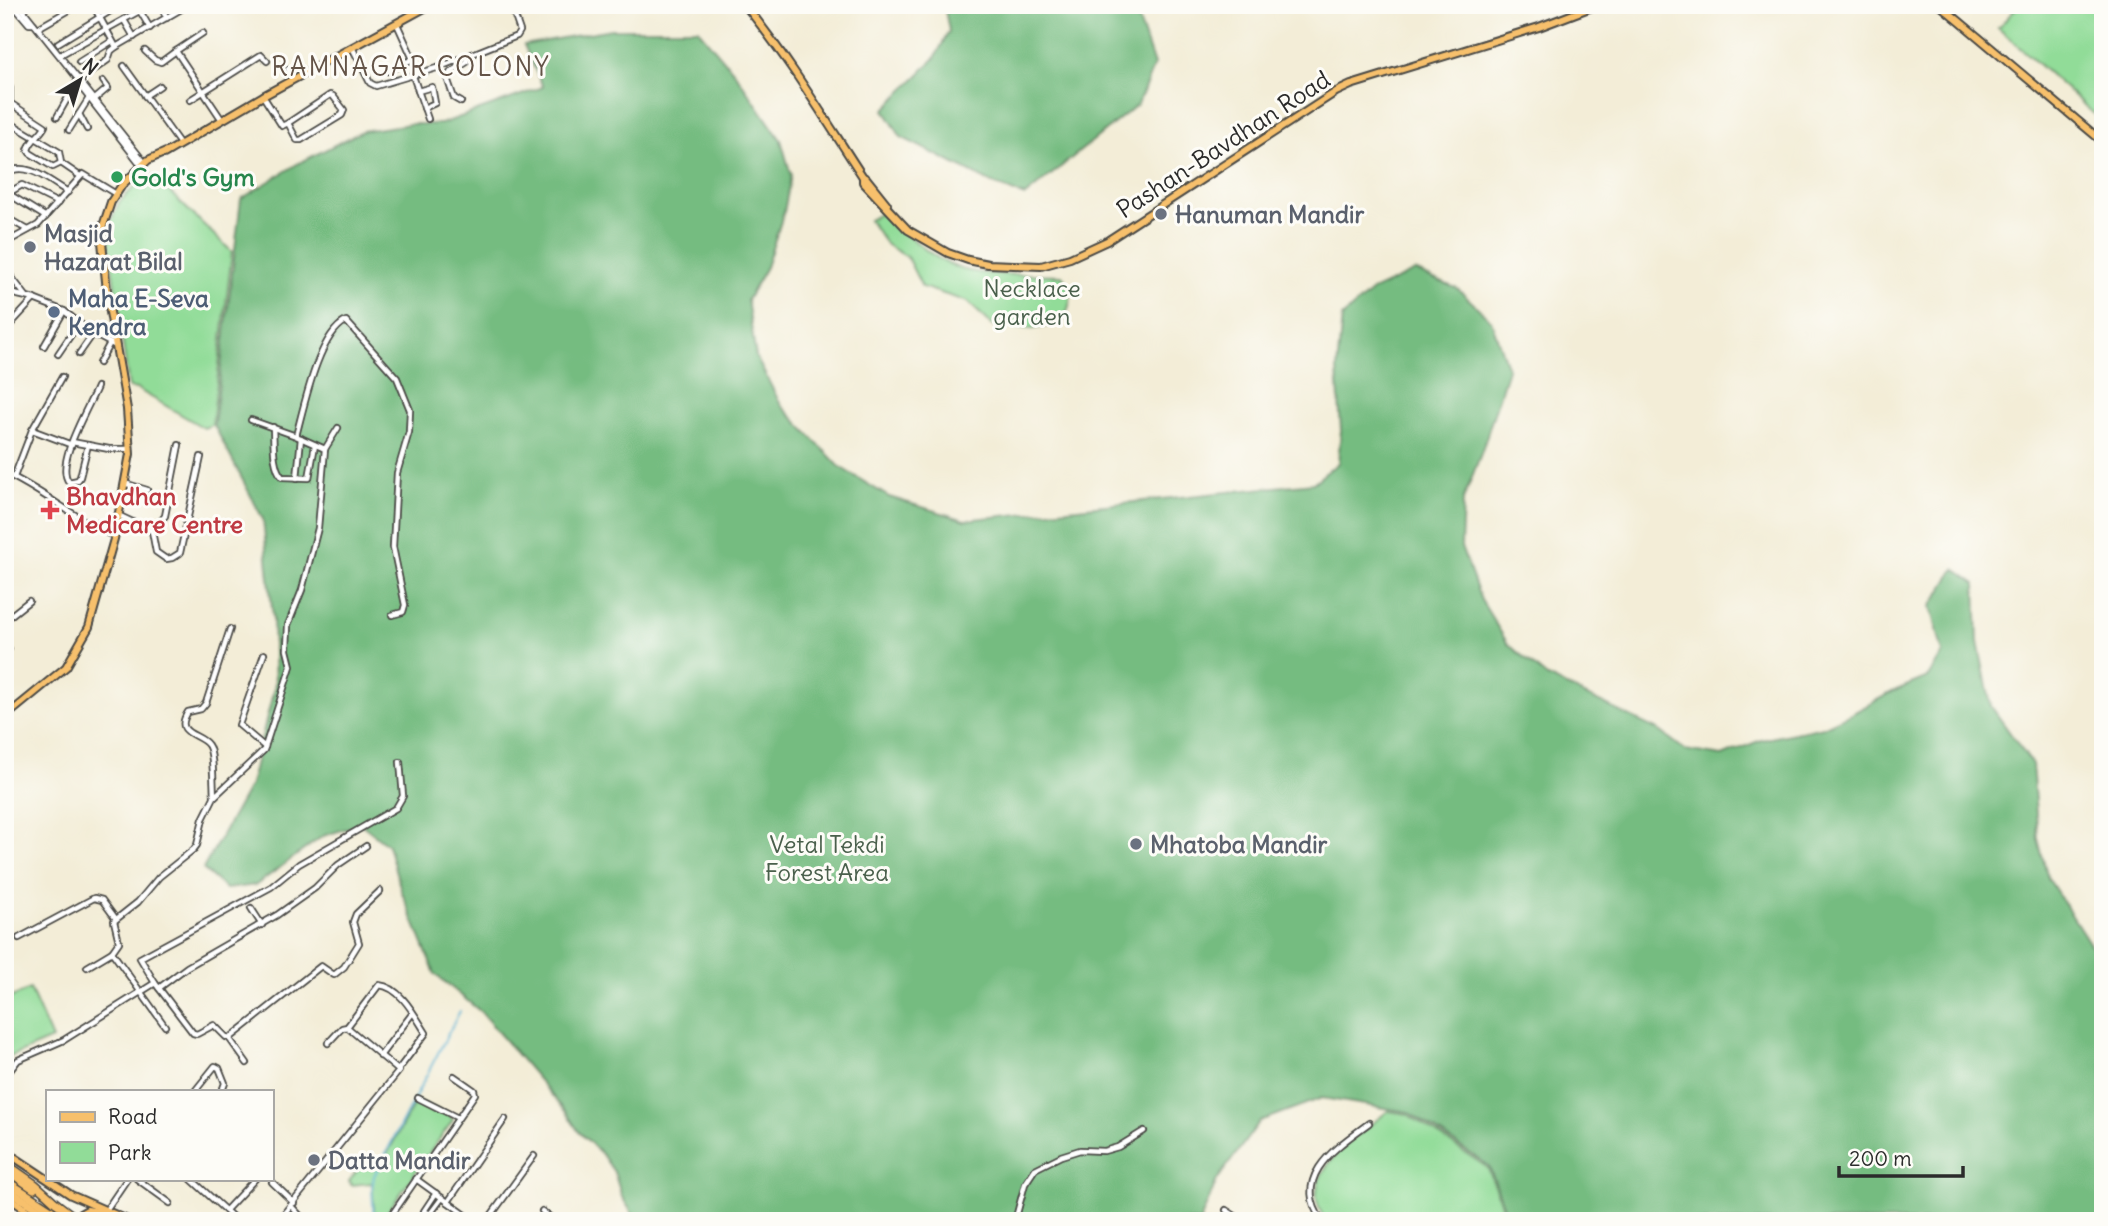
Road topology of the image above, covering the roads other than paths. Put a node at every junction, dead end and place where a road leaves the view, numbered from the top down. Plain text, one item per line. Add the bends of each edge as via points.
1 (78, 5) edge
2 (93, 5) edge
3 (150, 5) edge
4 (160, 5) edge
5 (430, 5) edge
6 (511, 5) edge
7 (745, 5) edge
8 (1597, 5) edge
9 (1940, 5) edge
10 (17, 6) edge
11 (118, 6) edge
12 (185, 6) edge
13 (140, 10) junction
14 (99, 18) junction
15 (167, 18) junction
16 (124, 20) junction
17 (396, 23) junction
18 (37, 26) junction
19 (150, 28) junction
20 (106, 31) junction
21 (203, 33) dead end
22 (134, 37) junction
23 (112, 41) junction
24 (58, 43) dead end
25 (116, 47) junction
26 (352, 47) junction
27 (145, 51) dead end
28 (176, 51) junction
29 (60, 55) junction
30 (467, 56) junction
31 (267, 61) dead end
32 (79, 62) dead end
33 (124, 66) dead end
34 (288, 69) dead end
35 (388, 71) dead end
36 (413, 76) junction
37 (81, 79) junction
38 (293, 80) junction
39 (103, 81) dead end
40 (5, 86) edge
41 (160, 86) dead end
42 (418, 91) junction
43 (202, 92) junction
44 (145, 96) junction
45 (263, 96) junction
46 (93, 100) junction
47 (190, 100) dead end
48 (461, 102) dead end
49 (10, 103) junction
50 (424, 108) junction
51 (79, 113) junction
52 (57, 117) dead end
53 (428, 119) dead end
54 (222, 120) junction
55 (7, 121) junction
56 (288, 122) junction
57 (88, 129) dead end
58 (69, 130) dead end
59 (5, 132) edge
60 (36, 137) junction
61 (2103, 142) edge
62 (180, 144) junction
63 (61, 163) junction
64 (145, 164) junction
65 (5, 174) edge
66 (80, 176) junction
67 (68, 192) junction
68 (116, 194) junction
69 (8, 196) edge
70 (58, 203) junction
71 (46, 216) junction
72 (5, 217) edge
73 (29, 231) junction
74 (5, 243) edge
75 (5, 269) edge
76 (5, 292) edge
77 (26, 297) junction
78 (34, 299) junction
79 (64, 312) junction
80 (79, 323) junction
81 (9, 326) dead end
82 (93, 334) junction
83 (113, 345) junction
84 (44, 346) dead end
85 (58, 354) dead end
86 (79, 354) dead end
87 (99, 363) dead end
88 (62, 377) dead end
89 (97, 387) dead end
90 (251, 420) dead end
91 (273, 427) junction
92 (338, 428) dead end
93 (32, 430) junction
94 (299, 437) junction
95 (72, 443) junction
96 (315, 444) junction
97 (88, 445) junction
98 (179, 445) dead end
99 (130, 449) junction
100 (325, 449) junction
101 (201, 457) dead end
102 (5, 473) edge
103 (13, 477) junction
104 (297, 478) junction
105 (124, 483) junction
106 (147, 490) dead end
107 (118, 515) junction
108 (91, 524) junction
109 (116, 525) junction
110 (152, 531) junction
111 (114, 536) junction
112 (29, 600) dead end
113 (392, 615) dead end
114 (5, 620) edge
115 (230, 629) dead end
116 (5, 643) edge
117 (5, 654) edge
118 (264, 654) dead end
119 (6, 711) edge
120 (265, 747) junction
121 (400, 762) dead end
122 (214, 797) junction
123 (366, 846) dead end
124 (380, 891) dead end
125 (251, 908) dead end
126 (116, 919) junction
127 (262, 925) junction
128 (19, 938) dead end
129 (112, 952) junction
130 (88, 967) dead end
131 (155, 983) junction
132 (159, 988) junction
133 (142, 991) junction
134 (412, 1014) junction
135 (165, 1026) dead end
136 (347, 1027) junction
137 (229, 1038) junction
138 (328, 1043) dead end
139 (380, 1056) junction
140 (247, 1063) dead end
141 (398, 1071) junction
142 (454, 1076) dead end
143 (5, 1077) edge
144 (196, 1090) edge
145 (222, 1090) edge
146 (418, 1098) dead end
147 (458, 1118) junction
148 (505, 1119) dead end
149 (1369, 1123) dead end
150 (1144, 1130) dead end
151 (5, 1151) edge
152 (534, 1156) dead end
153 (5, 1163) edge
154 (5, 1169) edge
155 (46, 1178) edge
156 (416, 1179) junction
157 (5, 1180) edge
158 (48, 1180) edge
159 (126, 1180) edge
160 (138, 1180) edge
161 (192, 1180) edge
162 (254, 1180) edge
163 (272, 1182) dead end
164 (5, 1188) edge
165 (5, 1195) edge
166 (435, 1195) junction
167 (441, 1200) junction
168 (448, 1202) junction
169 (170, 1203) dead end
170 (293, 1205) junction
171 (106, 1210) junction
172 (226, 1210) junction
173 (1226, 1210) dead end
174 (542, 1211) dead end
175 (49, 1213) edge
176 (282, 1219) edge
177 (56, 1221) edge
178 (68, 1221) edge
179 (78, 1221) edge
180 (112, 1221) edge
181 (128, 1221) edge
182 (237, 1221) edge
183 (305, 1221) edge
184 (398, 1221) edge
185 (474, 1221) edge
186 (487, 1221) edge
187 (555, 1221) edge
188 (1015, 1221) edge
189 (1243, 1221) edge
190 (1322, 1221) edge

1 - 18 street
2 - 14 street
3 - 13 street
4 - 15 street
5 - 17 main road
6 - 30 street via 519,34
7 - 8 main road, Pashan-Bavdhan Road via 863,177 912,231 948,253 988,264 1041,265 1107,241 1336,92
9 - 61 main road
10 - 18 street
11 - 14 street
12 - 15 street
13 - 16 street
13 - 19 street
14 - 20 street
14 - 24 street
15 - 19 street
16 - 20 street
16 - 22 street
17 - 26 main road
17 - 35 street via 413,59
18 - 29 street
19 - 22 street
20 - 23 street
20 - 29 street
21 - 28 street
22 - 25 street
23 - 25 street
23 - 32 street
25 - 37 street via 108,60
26 - 36 street via 372,86
26 - 38 main road
27 - 28 street via 161,62
28 - 43 street
29 - 37 street
30 - 36 street
30 - 48 street via 467,62 448,75 454,98
31 - 43 street via 261,55
33 - 44 street
34 - 38 street
36 - 42 street
37 - 46 street via 80,86
37 - 52 street
38 - 45 main road
39 - 46 street via 108,88
40 - 49 street via 10,88
41 - 44 street
42 - 50 street
42 - 50 street via 432,87 435,103
43 - 47 street
43 - 54 street
44 - 62 street
45 - 54 main road
45 - 56 street via 282,126
46 - 51 street
46 - 64 street
49 - 55 street
49 - 60 street via 44,125
50 - 53 street
51 - 57 street
51 - 58 street
54 - 62 main road
55 - 59 street
55 - 60 street
56 - 56 street via 299,141 344,110 331,95
60 - 63 street via 60,152
60 - 63 street via 30,143 30,153 53,167
62 - 64 main road
63 - 66 street
64 - 68 main road
65 - 67 street via 26,168
66 - 67 street
66 - 68 street via 88,175
67 - 70 street
68 - 83 main road via 101,232
69 - 70 street via 22,185
69 - 71 street
70 - 71 street
71 - 73 street
72 - 73 street
73 - 74 street
75 - 77 street
76 - 77 street
77 - 78 street
78 - 79 street
78 - 81 street
79 - 80 street
79 - 84 street
80 - 82 street
80 - 85 street
82 - 83 street
82 - 86 street
83 - 87 street
83 - 99 main road
88 - 93 street
89 - 95 street
90 - 91 street
91 - 94 street
91 - 104 street via 279,475
92 - 100 street
93 - 95 street
93 - 103 street
94 - 96 street
94 - 104 street
94 - 113 street via 313,371 331,335 346,321 397,378 410,410 397,473 393,547 405,604 403,612
95 - 97 street
95 - 97 street via 65,471 73,482 80,477
96 - 100 street
96 - 104 street via 311,475
97 - 99 street
98 - 110 street via 165,516
99 - 105 main road
100 - 120 street via 318,528 288,625 291,666
101 - 110 street via 180,553 161,557 153,545
102 - 103 street
103 - 108 street
105 - 106 street
105 - 107 main road
107 - 109 main road
107 - 110 street
108 - 109 street via 109,529
108 - 111 street
109 - 111 main road
111 - 119 main road via 89,627 77,651 66,667
112 - 114 street
115 - 122 street via 206,702 185,715 189,734 209,746
116 - 117 street via 9,649
118 - 120 street via 239,725
120 - 122 street
121 - 131 street via 403,796 396,808 299,864 271,887 140,958
122 - 126 street via 194,849
123 - 127 street
124 - 137 street via 356,914 353,922 359,943 344,967 334,975 321,966
125 - 127 street
126 - 128 street via 102,900 94,898
126 - 129 street via 119,942
127 - 132 street
129 - 130 street
129 - 133 street
131 - 132 street
131 - 133 street
132 - 137 street via 193,1033 214,1025
133 - 135 street
133 - 143 street via 64,1040 18,1060
134 - 136 street via 395,991 379,985
134 - 139 street
134 - 141 street via 426,1033
136 - 138 street
136 - 139 street
137 - 140 street
139 - 141 street
141 - 170 street
142 - 147 street via 475,1092
144 - 145 street via 215,1066 225,1083
146 - 147 street
147 - 156 street
148 - 168 street
149 - 190 street via 1317,1168 1311,1192
150 - 188 street via 1118,1147 1080,1150 1035,1169 1025,1184
151 - 155 main road
152 - 186 street
153 - 175 highway via 35,1184
154 - 175 highway
156 - 166 street
156 - 184 street via 391,1216
157 - 175 highway
158 - 171 main road
159 - 171 street
160 - 169 street
161 - 172 street
162 - 172 street
163 - 170 street
164 - 175 highway
165 - 175 main road
166 - 167 street
166 - 167 street via 424,1211 430,1215
167 - 168 street
168 - 185 street
170 - 176 street
170 - 183 street
171 - 181 main road
172 - 182 street
173 - 189 street
174 - 187 street
175 - 177 highway
175 - 178 highway
175 - 179 highway, bridge
178 - 181 main road via 87,1210
179 - 180 main road via 93,1215

